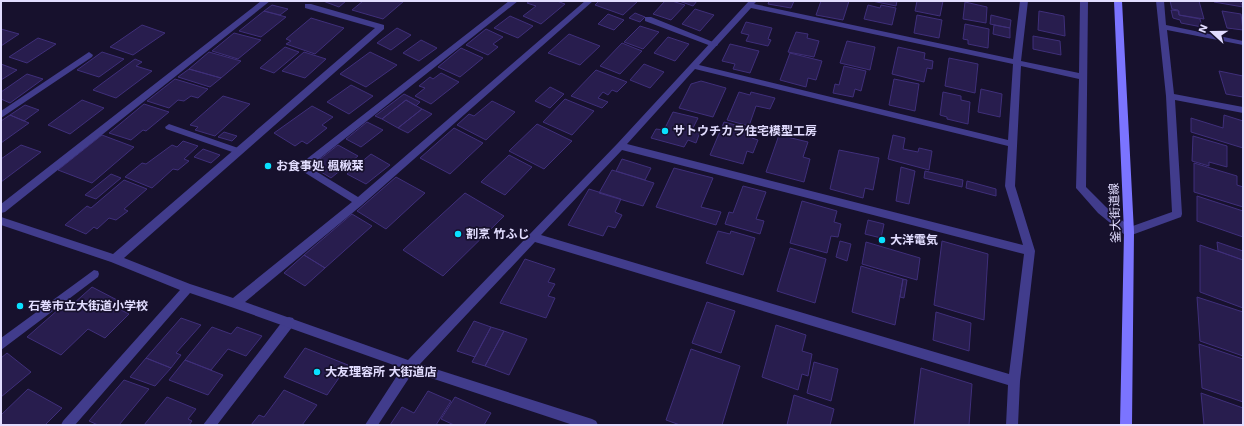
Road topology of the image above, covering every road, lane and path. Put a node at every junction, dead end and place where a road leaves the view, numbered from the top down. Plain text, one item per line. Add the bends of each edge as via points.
1 (266, 1) edge
2 (514, 1) edge
3 (589, 1) edge
4 (1024, 1) edge
5 (1084, 1) edge
6 (1118, 1) edge
7 (1160, 1) edge
8 (751, 3) edge
9 (308, 6) dead end
10 (648, 19) dead end
11 (1163, 27) junction
12 (1243, 43) edge
13 (714, 44) junction
14 (89, 55) dead end
15 (1016, 64) junction
16 (694, 66) junction
17 (1084, 77) junction
18 (1170, 96) junction
19 (1243, 110) edge
20 (1, 115) edge
21 (169, 128) dead end
22 (1012, 144) junction
23 (620, 146) junction
24 (238, 152) junction
25 (359, 202) junction
26 (1, 209) edge
27 (1, 221) edge
28 (1129, 232) junction
29 (534, 237) junction
30 (1030, 251) junction
31 (115, 259) junction
32 (94, 274) dead end
33 (188, 288) junction
34 (235, 303) junction
35 (289, 322) junction
36 (1, 345) edge
37 (410, 366) junction
38 (1014, 381) junction
39 (67, 425) edge
40 (209, 425) edge
41 (371, 425) edge
42 (592, 425) edge
43 (1012, 425) edge
44 (1126, 425) edge

1 - 26 street
2 - 25 street via 302,167
3 - 25 street
4 - 15 street
5 - 17 street
6 - 28 street, 釜大街道線
7 - 11 street
8 - 13 street
8 - 15 street
9 - 24 street via 381,27
10 - 13 street
11 - 12 street
11 - 18 street
13 - 16 street
14 - 20 street
15 - 17 street
15 - 22 street
16 - 22 street
16 - 23 street
17 - 28 street via 1081,188 1102,210
18 - 19 street
18 - 28 street via 1177,214
21 - 24 street
22 - 30 street via 1010,186
23 - 29 street
23 - 30 street
24 - 31 street
25 - 34 street
27 - 31 street
28 - 44 street, 釜大街道線
29 - 37 street
29 - 38 street
30 - 38 street
31 - 33 street
32 - 36 street
33 - 34 street
33 - 39 street
34 - 35 street
35 - 37 street
35 - 40 street
37 - 41 street
37 - 42 street
38 - 43 street

